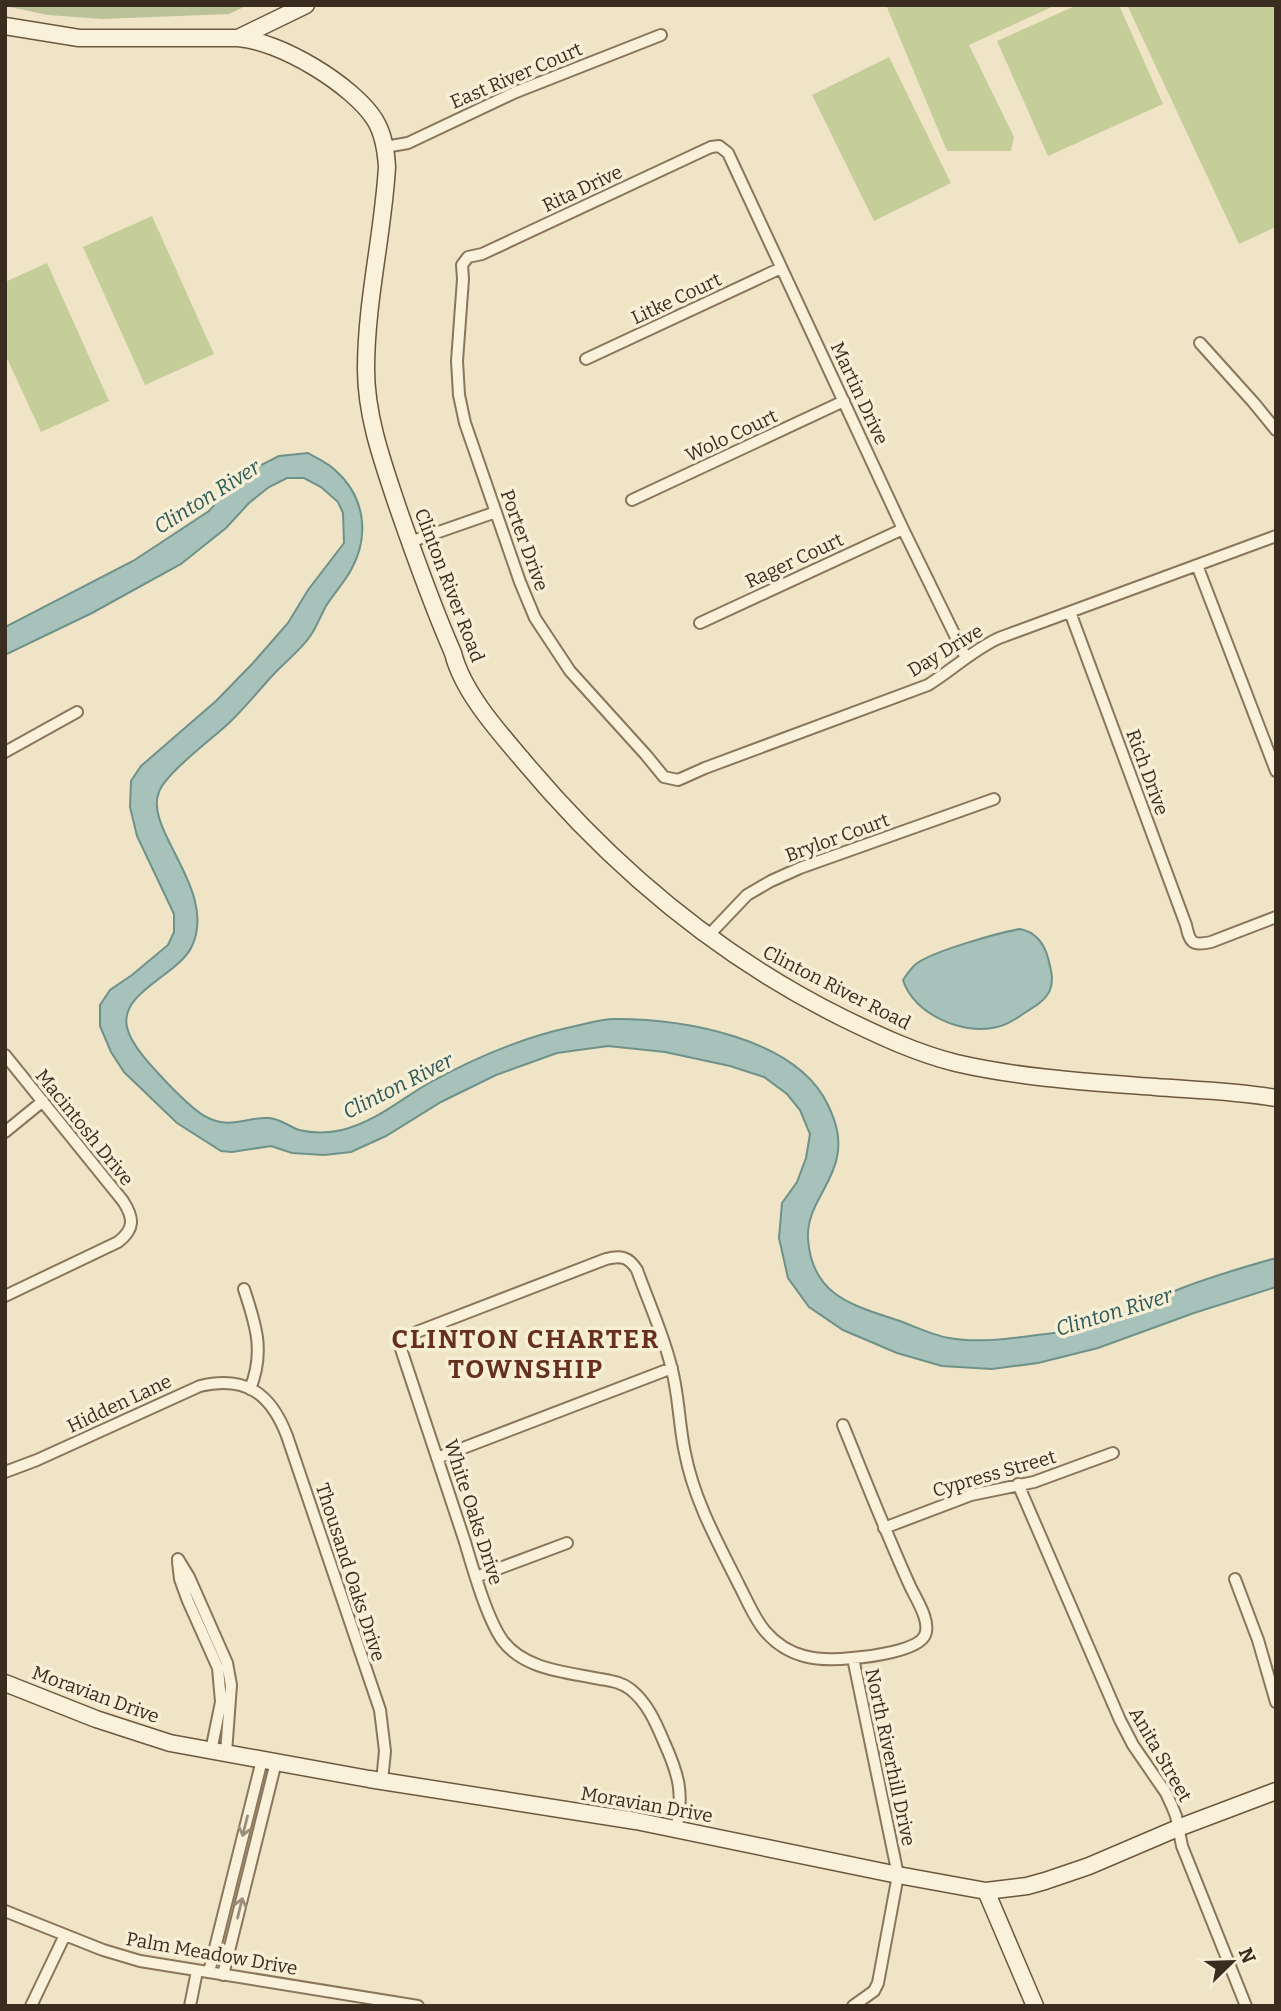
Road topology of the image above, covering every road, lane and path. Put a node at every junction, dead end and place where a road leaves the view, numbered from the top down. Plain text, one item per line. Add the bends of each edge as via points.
1 (306, 5) edge
2 (5, 26) edge
3 (661, 35) dead end
4 (238, 38) junction
5 (719, 146) joint
6 (386, 147) junction
7 (462, 265) joint
8 (781, 268) junction
9 (1200, 343) dead end
10 (586, 359) dead end
11 (844, 401) junction
12 (1276, 430) edge
13 (632, 500) dead end
14 (496, 512) junction
15 (903, 529) junction
16 (1276, 536) edge
17 (410, 542) junction
18 (1197, 565) junction
19 (1070, 612) junction
20 (700, 623) dead end
21 (966, 658) junction
22 (77, 712) dead end
23 (5, 752) edge
24 (1276, 771) edge
25 (672, 780) joint
26 (994, 799) dead end
27 (1276, 917) edge
28 (708, 936) junction
29 (5, 1055) edge
30 (1276, 1098) edge
31 (43, 1101) junction
32 (5, 1132) edge
33 (244, 1289) dead end
34 (5, 1296) edge
35 (672, 1368) junction
36 (250, 1388) junction
37 (843, 1425) dead end
38 (1113, 1453) dead end
39 (437, 1458) junction
40 (5, 1472) edge
41 (1018, 1484) junction
42 (884, 1528) junction
43 (568, 1543) dead end
44 (476, 1577) junction
45 (1235, 1579) dead end
46 (198, 1612) dead end
47 (853, 1658) junction
48 (5, 1683) edge
49 (1276, 1702) edge
50 (219, 1752) junction
51 (269, 1761) junction
52 (382, 1781) junction
53 (1276, 1791) edge
54 (1178, 1828) junction
55 (676, 1829) junction
56 (235, 1867) junction
57 (249, 1871) junction
58 (898, 1875) junction
59 (986, 1891) junction
60 (5, 1911) edge
61 (65, 1935) junction
62 (197, 1971) junction
63 (209, 1972) junction
64 (223, 1975) junction
65 (31, 2006) edge
66 (190, 2006) edge
67 (418, 2006) edge
68 (853, 2006) edge
69 (1035, 2006) edge
70 (1246, 2006) edge

1 - 4 street
2 - 4 street, Clinton River Road via 79,38
3 - 6 street, East River Court via 516,92 408,142
4 - 6 street, Clinton River Road via 277,48 343,87 365,107
5 - 7 street, Rita Drive via 468,257
5 - 8 street, Martin Drive via 728,153
6 - 17 street, Clinton River Road via 366,388 380,454
7 - 14 street, Porter Drive via 459,394
8 - 10 street, Litke Court
8 - 11 street, Martin Drive
9 - 12 street
11 - 13 street, Wolo Court
11 - 15 street, Martin Drive
14 - 17 street
14 - 25 street, Porter Drive via 529,605 554,650 658,772
15 - 20 street, Rager Court
15 - 21 street, Martin Drive
16 - 18 street, Day Drive
17 - 28 street, Clinton River Road via 457,668 506,740 617,860
18 - 19 street, Day Drive
18 - 24 street
19 - 21 street, Day Drive via 999,638
19 - 27 street, Rich Drive via 1190,939 1211,943
21 - 25 street, Day Drive via 928,685
22 - 23 street
26 - 28 street, Brylor Court via 771,881 747,895
28 - 30 street, Clinton River Road via 804,998 932,1056 1049,1077
29 - 31 street, Macintosh Drive
31 - 32 street
31 - 34 street, Macintosh Drive via 123,1201 131,1223 128,1234 118,1242
33 - 36 street via 259,1357
35 - 39 street
35 - 39 street, White Oaks Drive via 637,1270 625,1257 606,1259 404,1339 401,1349
35 - 47 street via 692,1479 757,1620 776,1643 791,1652 819,1659
36 - 40 street, Hidden Lane via 228,1382 200,1386
36 - 52 street, Thousand Oaks Drive via 273,1407 287,1436 380,1710 385,1751
37 - 42 street, North Riverhill Drive
38 - 41 street, Cypress Street
39 - 44 street, White Oaks Drive
41 - 42 street, Cypress Street via 971,1495
41 - 54 street, Anita Street via 1120,1720 1166,1793
42 - 47 street, North Riverhill Drive via 923,1615 926,1634 915,1645
43 - 44 street
44 - 55 street, White Oaks Drive via 498,1632 515,1653 540,1667 618,1682 646,1707 678,1775
45 - 49 street
46 - 50 street via 227,1663 231,1685
47 - 58 street, North Riverhill Drive
48 - 50 street, Moravian Drive via 147,1737
50 - 51 street, Moravian Drive
51 - 52 street, Moravian Drive
51 -> 56 street
51 - 57 street
52 - 55 street, Moravian Drive
53 - 54 street, Moravian Drive
54 - 59 street, Moravian Drive via 1045,1881
54 - 70 street, Anita Street
55 - 58 street, Moravian Drive
56 - 57 street
56 - 63 street
64 -> 57 street
58 - 59 street, Moravian Drive
58 - 68 street via 878,1983 874,1992
59 - 69 street
60 - 61 street, Palm Meadow Drive
61 - 62 street, Palm Meadow Drive via 118,1956
61 - 65 street
62 - 63 street, Palm Meadow Drive
62 - 66 street
63 - 64 street, Palm Meadow Drive
64 - 67 street, Palm Meadow Drive

